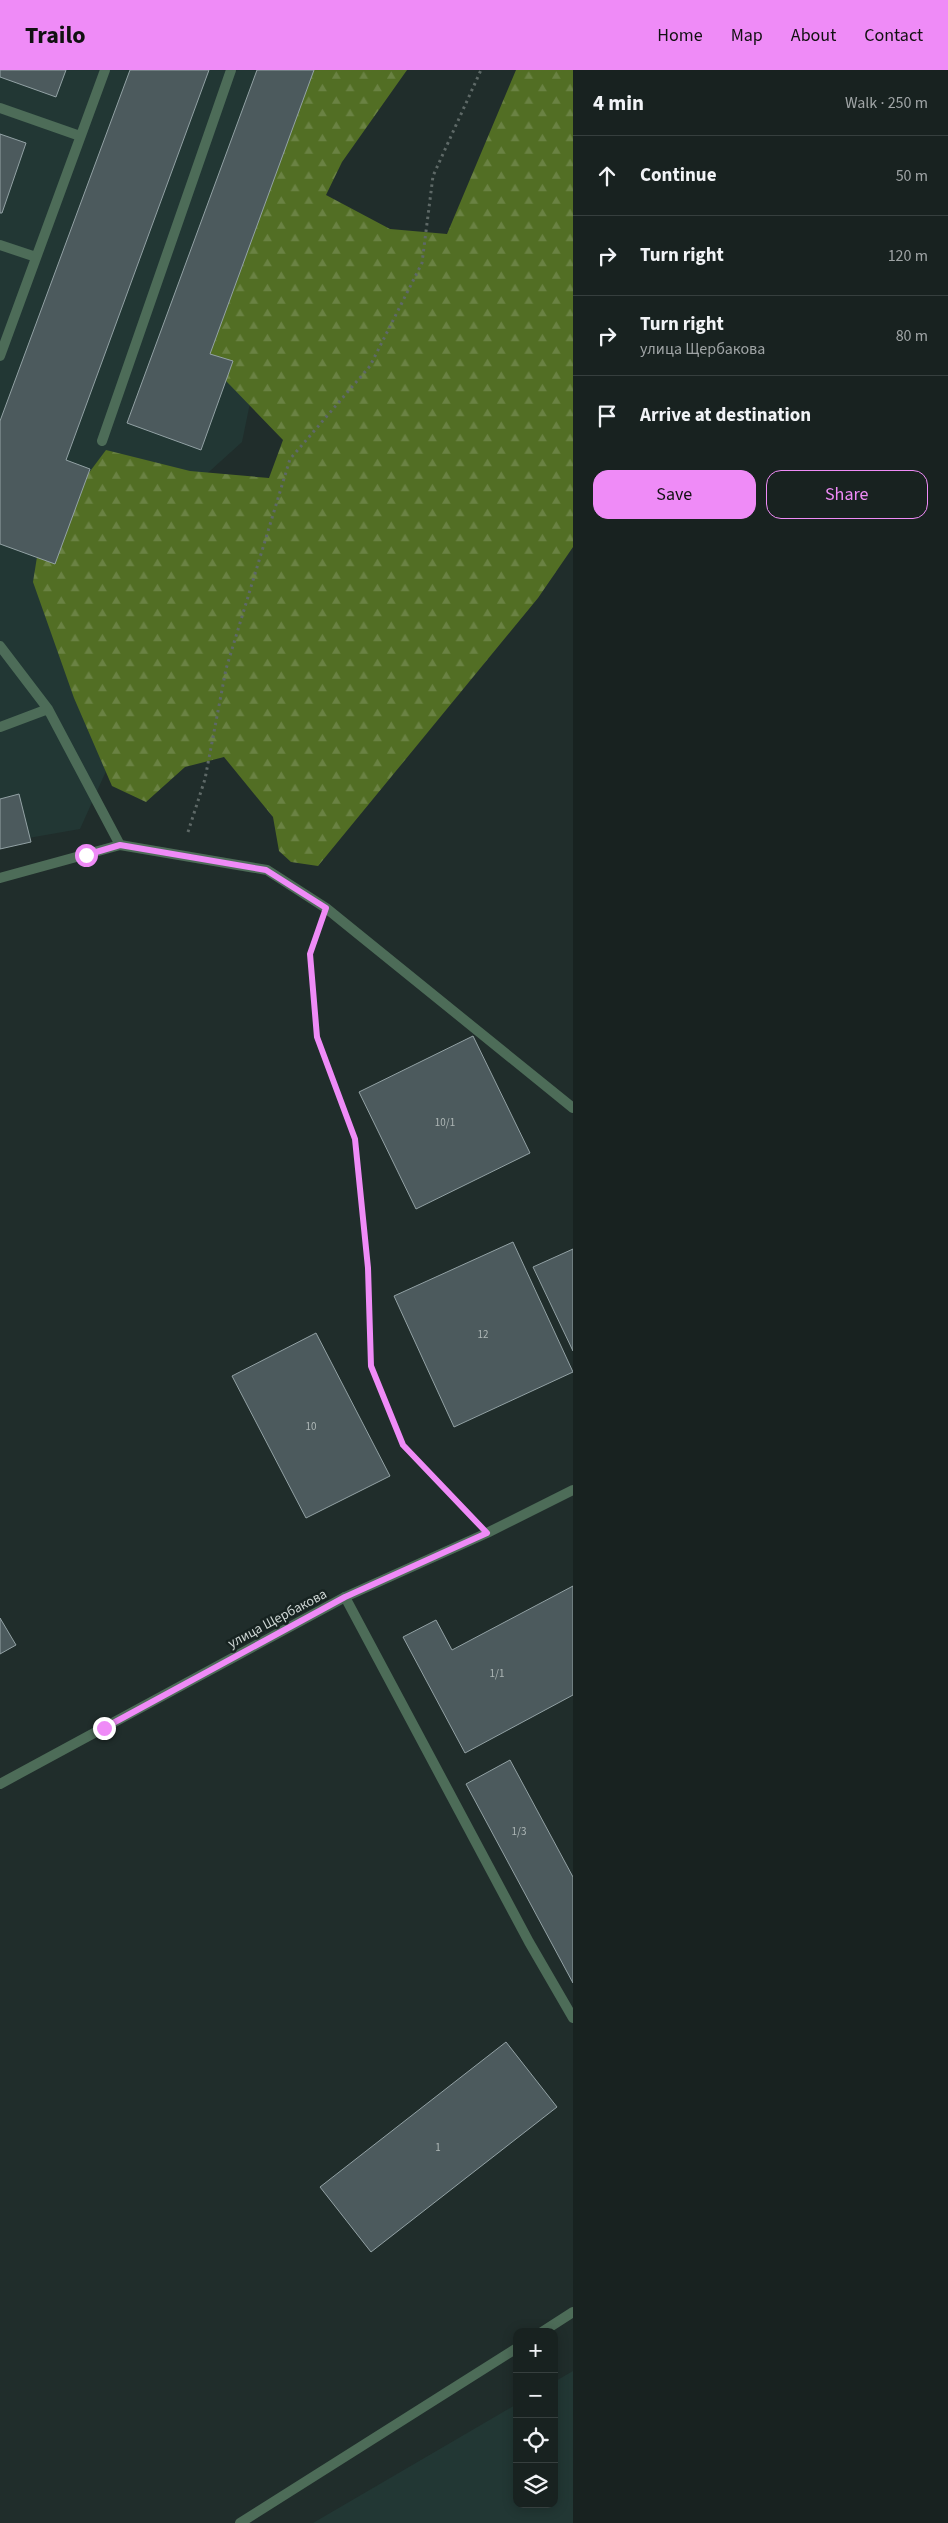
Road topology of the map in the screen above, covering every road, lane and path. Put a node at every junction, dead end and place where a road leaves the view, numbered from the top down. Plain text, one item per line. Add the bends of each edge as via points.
1 (105, 70) edge
2 (231, 70) edge
3 (481, 70) edge
4 (0, 108) edge
5 (80, 136) junction
6 (0, 245) edge
7 (36, 257) junction
8 (0, 356) edge
9 (102, 440) dead end
10 (0, 646) edge
11 (48, 709) junction
12 (0, 727) edge
13 (120, 845) junction
14 (180, 854) junction
15 (0, 878) edge
16 (326, 908) junction
17 (573, 1108) edge
18 (573, 1490) edge
19 (487, 1533) junction
20 (345, 1597) junction
21 (0, 1784) edge
22 (573, 2018) edge
23 (573, 2312) edge
24 (548, 2328) edge
25 (513, 2351) edge
26 (240, 2523) edge

1 - 5 street
2 - 9 street
3 - 14 path via 434,176 422,263 370,366 290,459 226,669 204,779
4 - 5 street
5 - 7 street
6 - 7 street
7 - 8 street
10 - 11 street
11 - 12 street
11 - 13 street
13 - 14 street
13 - 15 street
14 - 16 street via 266,870
16 - 17 street
16 - 19 path via 310,954 317,1037 355,1139 368,1268 371,1366 403,1445
18 - 19 street, улица Щербакова
19 - 20 street, улица Щербакова
20 - 21 street, улица Щербакова
20 - 22 street
23 - 24 street
25 - 26 street

